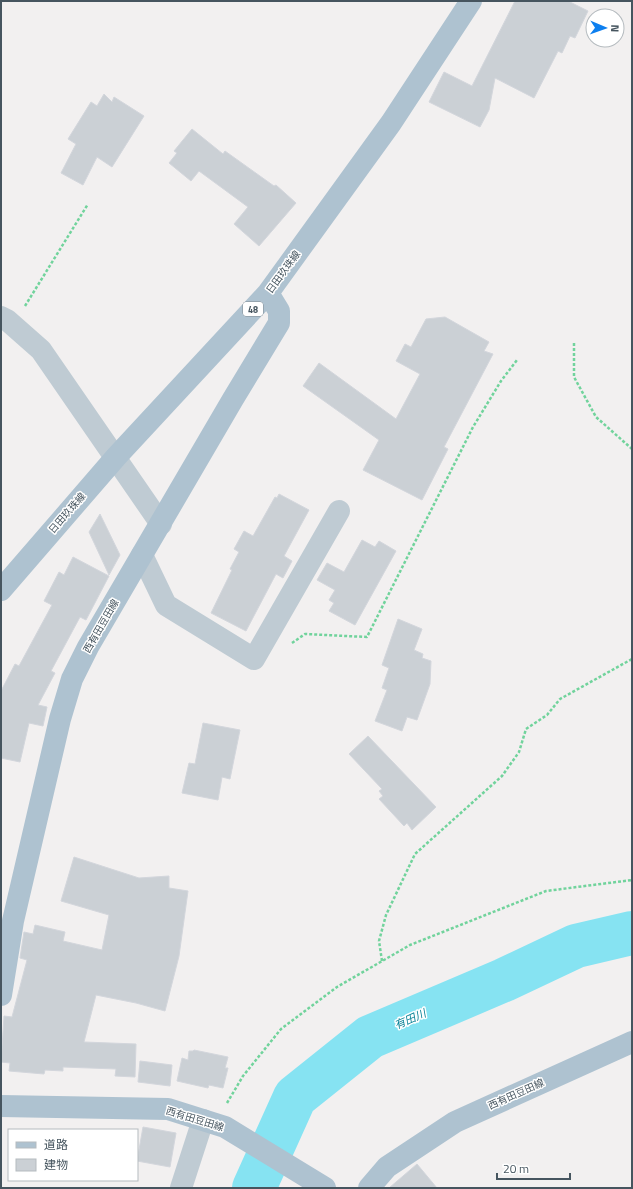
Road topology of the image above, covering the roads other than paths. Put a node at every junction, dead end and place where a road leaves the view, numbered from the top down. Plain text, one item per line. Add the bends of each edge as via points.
1 (471, 1) edge
2 (268, 293) junction
3 (7, 321) edge
4 (116, 457) junction
5 (339, 511) dead end
6 (161, 524) junction
7 (142, 555) junction
8 (1, 590) edge
9 (1, 995) edge
10 (632, 1042) edge
11 (1, 1106) edge
12 (214, 1123) junction
13 (181, 1188) edge
14 (325, 1188) edge
15 (369, 1188) edge

1 - 2 main road, 日田玖珠線 / 48 via 391,123
2 - 4 main road, 日田玖珠線 / 48
2 - 6 main road, 西有田豆田線 via 279,310 279,323
3 - 4 street via 41,350
4 - 6 street
4 - 8 main road, 日田玖珠線 / 48
5 - 7 street via 254,659 166,605
6 - 7 main road, 西有田豆田線
7 - 9 main road, 西有田豆田線 via 88,647 70,686 60,719 14,921
10 - 15 main road, 西有田豆田線 via 455,1122 387,1167
11 - 12 main road, 西有田豆田線 via 168,1109
12 - 13 street
12 - 14 main road, 西有田豆田線

